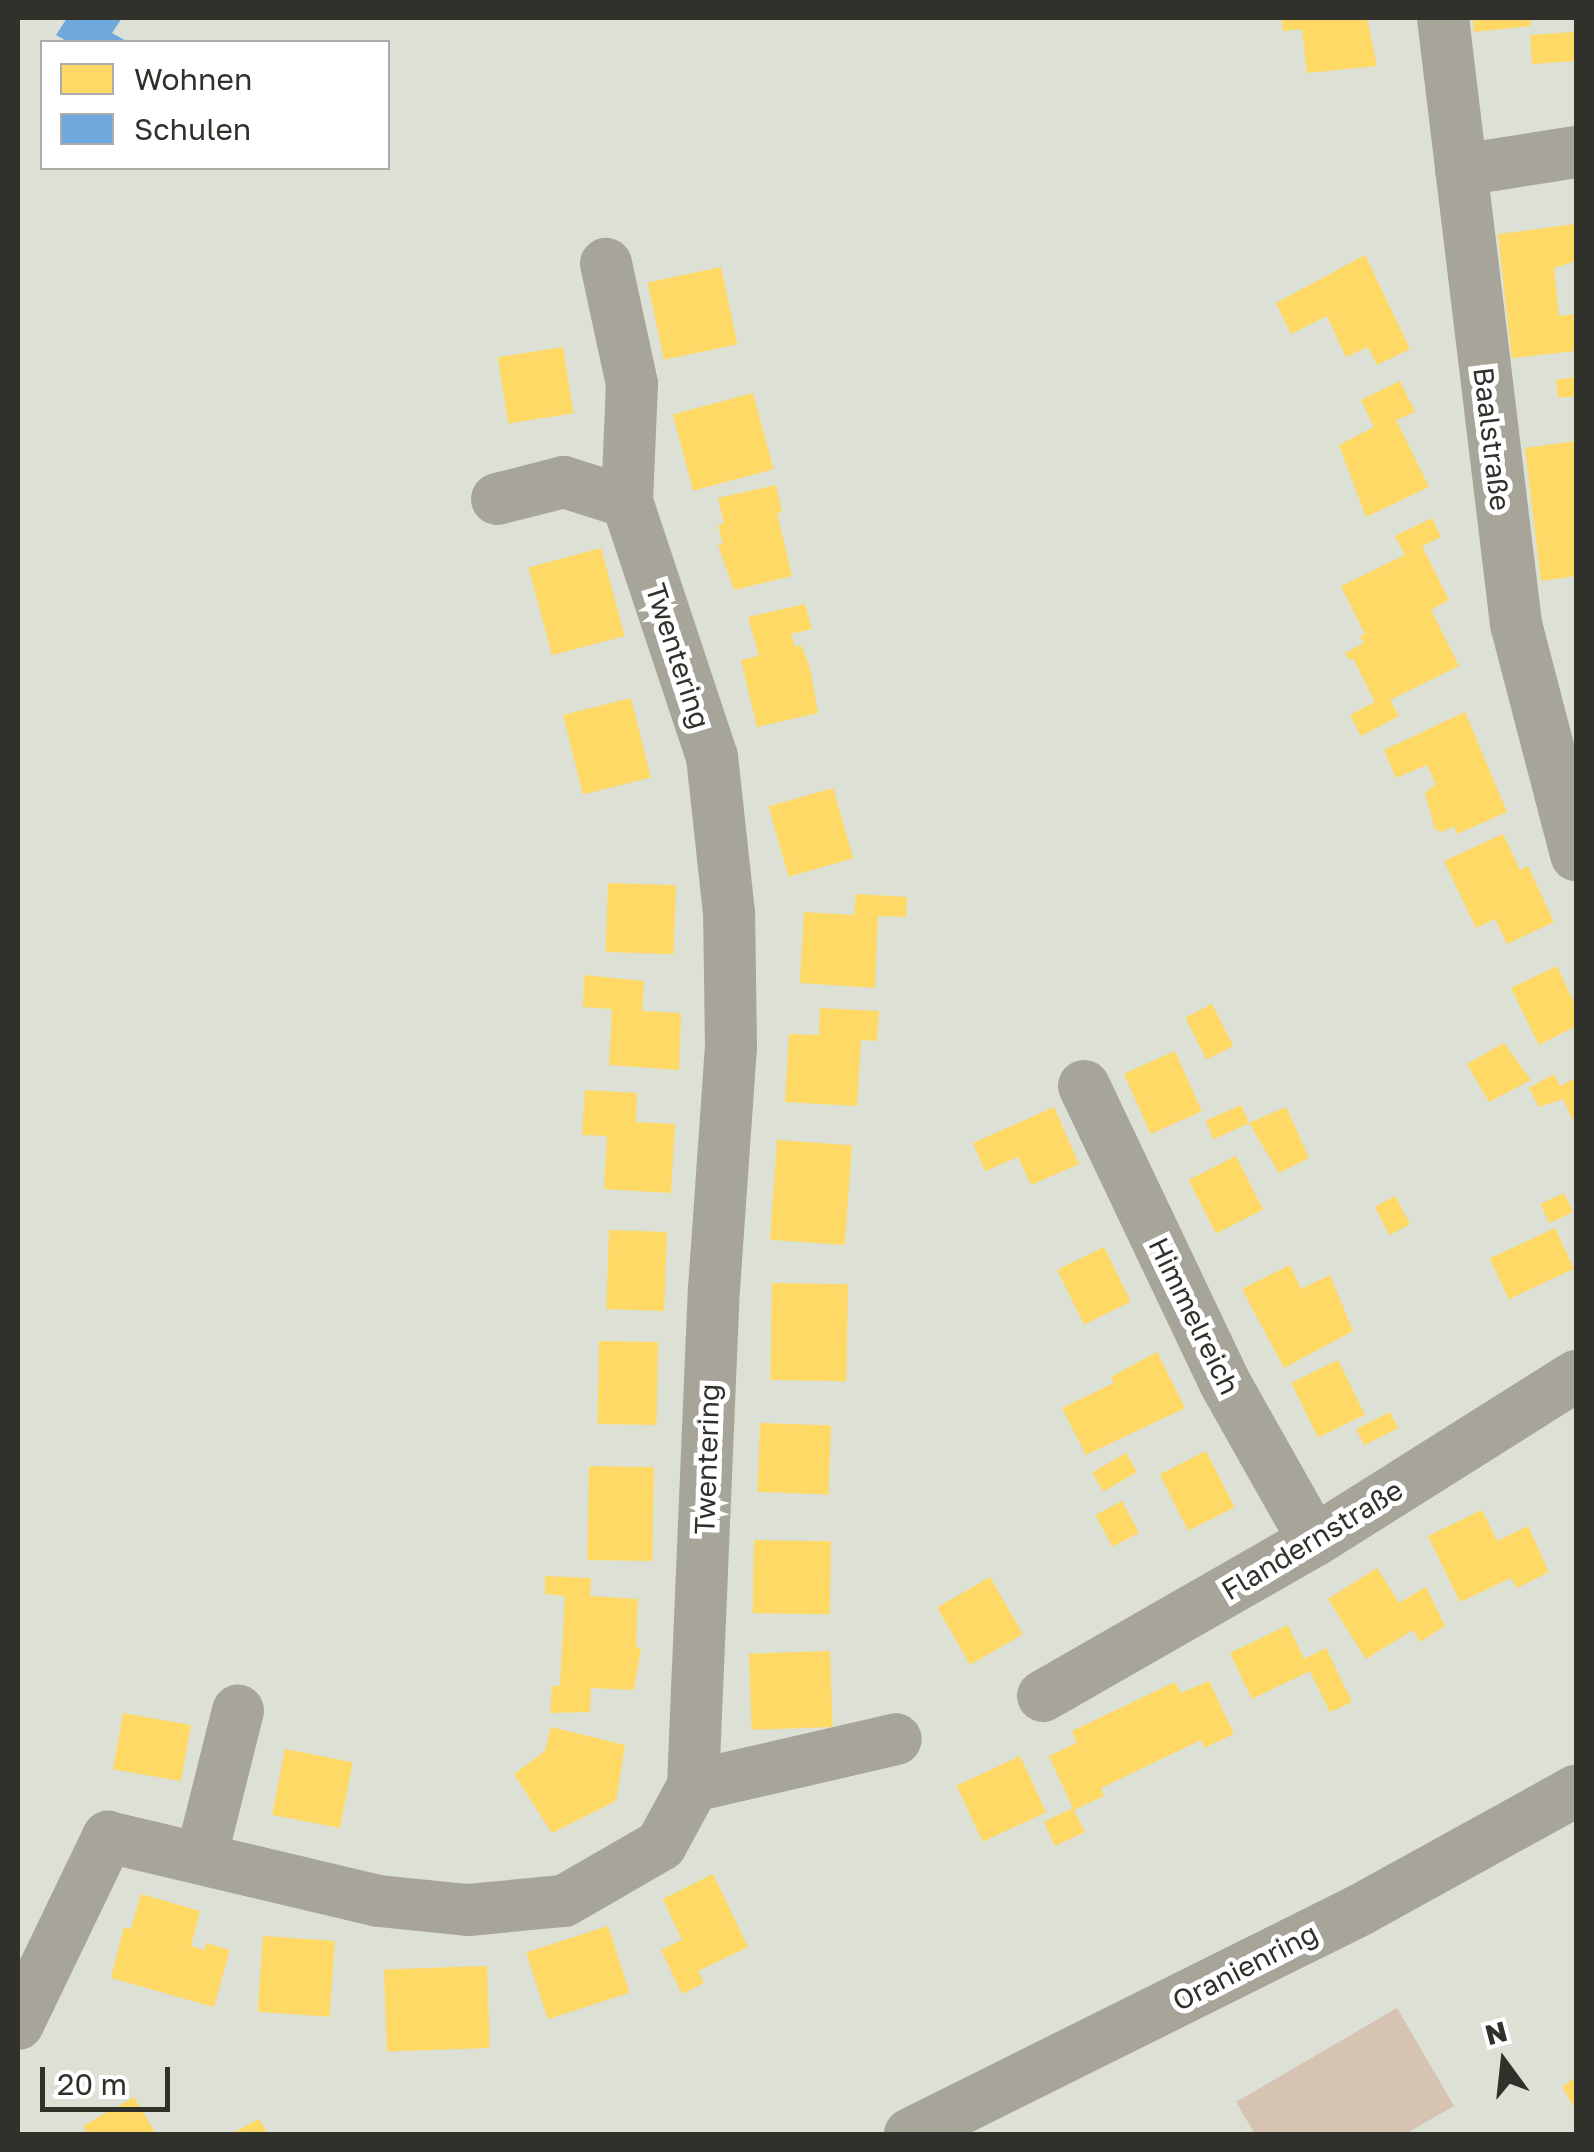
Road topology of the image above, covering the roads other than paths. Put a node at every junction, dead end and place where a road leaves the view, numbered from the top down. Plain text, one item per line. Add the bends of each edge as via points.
1 (1443, 18) edge
2 (1576, 152) edge
3 (1461, 170) junction
4 (606, 264) dead end
5 (497, 499) dead end
6 (627, 502) junction
7 (1576, 855) edge
8 (1084, 1086) dead end
9 (1576, 1376) edge
10 (1314, 1542) junction
11 (1042, 1696) dead end
12 (238, 1711) dead end
13 (896, 1739) dead end
14 (694, 1786) junction
15 (1576, 1791) edge
16 (201, 1858) junction
17 (18, 2024) edge
18 (910, 2134) edge

1 - 3 street, Baalstraße
2 - 3 street
3 - 7 street, Baalstraße via 1516,624
4 - 6 street, Twentering via 632,384
5 - 6 street via 564,482
6 - 14 street, Twentering via 712,757 729,913 731,1048
8 - 10 street, Himmelreich via 1225,1383
9 - 10 street, Flandernstraße
10 - 11 street, Flandernstraße
12 - 16 street
13 - 14 street
14 - 16 street, Twentering via 661,1846 564,1901 468,1910 379,1902
15 - 18 street, Oranienring via 1374,1902
16 - 17 street, Twentering via 108,1837

